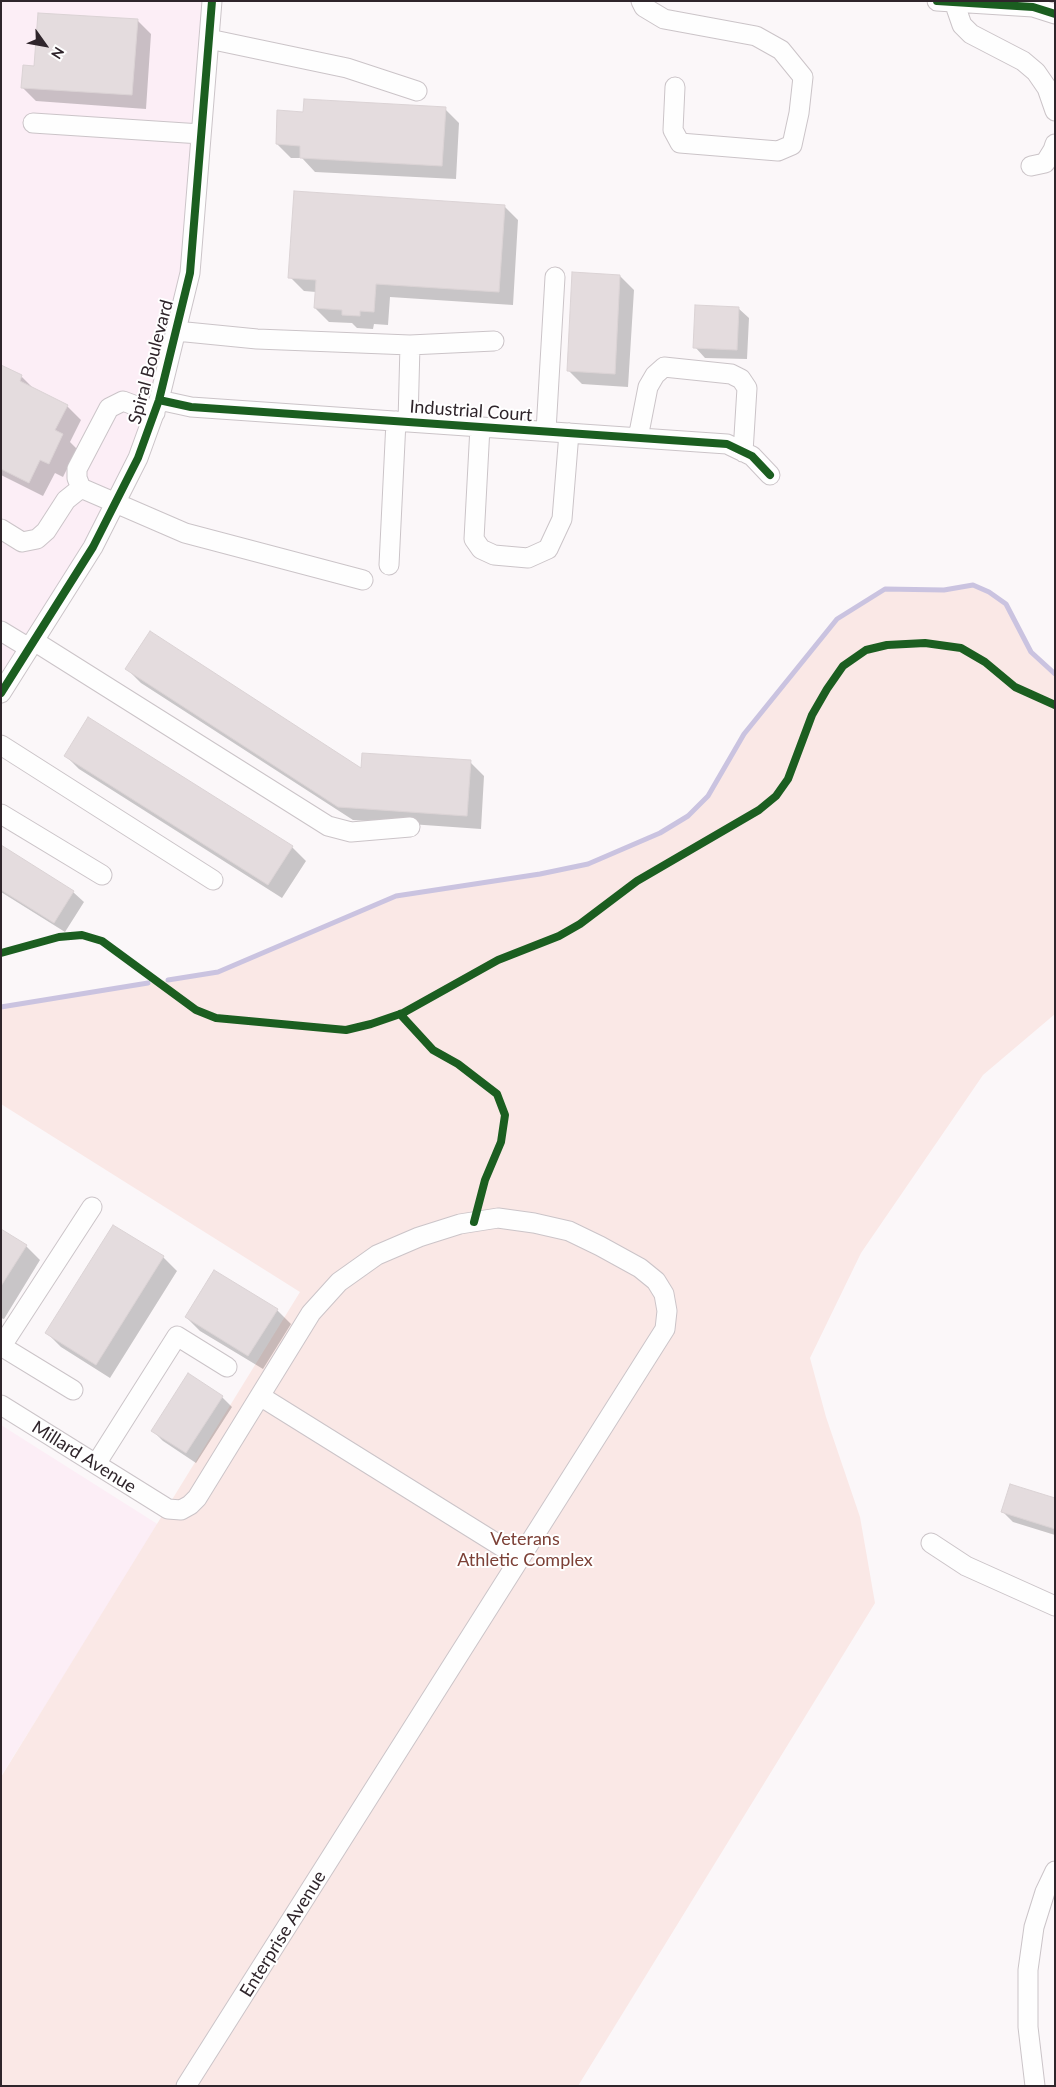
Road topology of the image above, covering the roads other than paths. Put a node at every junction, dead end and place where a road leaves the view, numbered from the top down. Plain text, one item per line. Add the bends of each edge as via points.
1 (212, 1) edge
2 (641, 1) edge
3 (946, 2) edge
4 (1055, 14) edge
5 (208, 39) junction
6 (675, 87) dead end
7 (416, 91) dead end
8 (1055, 111) edge
9 (33, 124) dead end
10 (201, 134) junction
11 (1055, 144) edge
12 (1031, 166) dead end
13 (555, 277) dead end
14 (176, 331) junction
15 (494, 341) dead end
16 (410, 345) junction
17 (157, 407) junction
18 (402, 422) junction
19 (480, 427) junction
20 (546, 431) junction
21 (569, 433) junction
22 (638, 438) junction
23 (742, 452) junction
24 (770, 475) dead end
25 (82, 488) junction
26 (115, 503) junction
27 (1, 529) edge
28 (389, 566) dead end
29 (362, 580) dead end
30 (1, 631) edge
31 (32, 644) junction
32 (1, 693) edge
33 (1, 745) edge
34 (1, 814) edge
35 (410, 828) dead end
36 (102, 875) dead end
37 (213, 880) dead end
38 (92, 1207) dead end
39 (1, 1346) edge
40 (227, 1367) dead end
41 (73, 1390) dead end
42 (260, 1396) junction
43 (1, 1405) edge
44 (96, 1464) junction
45 (168, 1509) joint
46 (931, 1543) dead end
47 (520, 1558) junction
48 (1055, 1606) edge
49 (1055, 1871) edge
50 (186, 2086) edge
51 (1035, 2086) edge

1 - 5 street, Spiral Boulevard
2 - 6 street via 644,7 664,19 756,36 781,50 803,77 792,145 778,151 680,143 673,130
3 - 4 street via 1034,7
3 - 8 street via 971,34 1023,61 1036,72 1047,88
5 - 7 street via 347,68
5 - 10 street, Spiral Boulevard
9 - 10 street
10 - 14 street, Spiral Boulevard via 190,273
11 - 12 street via 1045,163
13 - 20 street
14 - 16 street via 257,339
14 - 17 street, Spiral Boulevard
15 - 16 street
16 - 18 street
17 - 18 street, Industrial Court
17 - 25 street, Industrial Court via 123,400 108,408 77,469
17 - 26 street, Spiral Boulevard via 138,458
18 - 19 street, Industrial Court
18 - 28 street
19 - 20 street, Industrial Court
19 - 21 street via 474,540 481,549 494,555 528,558 548,548 562,519
20 - 21 street, Industrial Court
21 - 22 street, Industrial Court
22 - 23 street, Industrial Court via 727,444
22 - 23 street via 648,387 654,375 664,367 731,374 741,379 747,388
23 - 24 street, Industrial Court via 752,456
25 - 26 street
25 - 27 street via 66,500 37,539 22,542
26 - 29 street via 185,533
26 - 31 street, Spiral Boulevard via 93,547
30 - 31 street
31 - 32 street, Spiral Boulevard
31 - 35 street via 328,826 351,832
33 - 37 street
34 - 36 street
38 - 39 street
39 - 41 street
40 - 44 street via 177,1336
42 - 45 street, Enterprise Avenue via 197,1498 181,1510
42 - 47 street
42 - 47 street, Enterprise Avenue via 312,1313 340,1282 377,1255 419,1237 460,1224 498,1218 534,1222 569,1231 640,1268 656,1281 664,1294 667,1311 665,1329
43 - 44 street, Millard Avenue
44 - 45 street, Millard Avenue
46 - 48 street via 966,1566
47 - 50 street, Enterprise Avenue
49 - 51 street via 1034,1927 1028,1970 1028,2027

